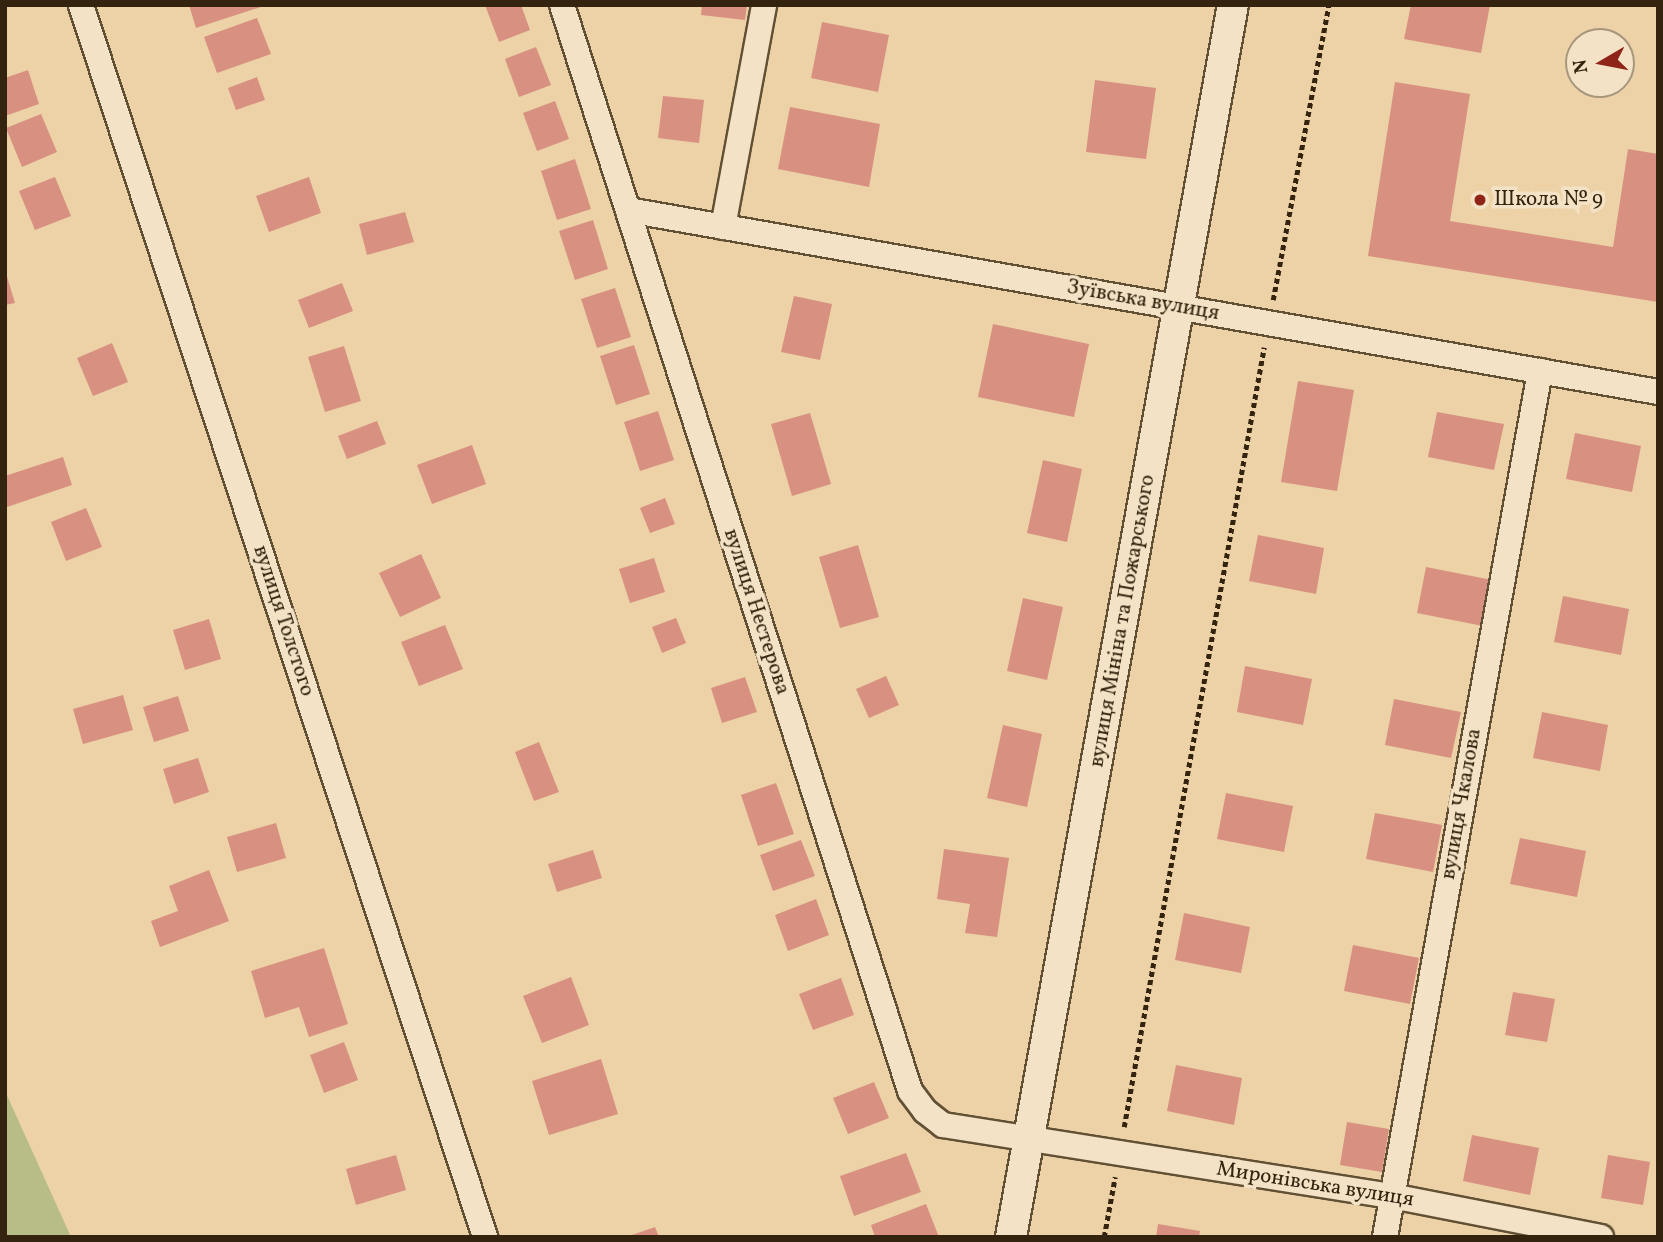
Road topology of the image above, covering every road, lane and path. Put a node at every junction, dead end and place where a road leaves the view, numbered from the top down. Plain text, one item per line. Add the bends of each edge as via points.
1 (81, 5) edge
2 (562, 5) edge
3 (764, 5) edge
4 (1233, 5) edge
5 (1328, 5) edge
6 (628, 210) junction
7 (723, 227) junction
8 (1181, 308) junction
9 (1269, 324) junction
10 (1540, 371) junction
11 (1658, 392) edge
12 (1028, 1140) junction
13 (1119, 1154) junction
14 (1392, 1196) junction
15 (485, 1237) edge
16 (1012, 1237) edge
17 (1104, 1237) edge
18 (1385, 1237) edge
19 (1601, 1237) edge

1 - 15 street, вулиця Толстого
2 - 6 street, вулиця Нестерова
3 - 7 street
4 - 8 street, вулиця Мініна та Пожарського
5 - 9 path
6 - 7 street, Зуївська вулиця
6 - 12 street, вулиця Нестерова via 910,1091 943,1125
7 - 8 street, Зуївська вулиця
8 - 9 street, Зуївська вулиця
8 - 12 street, вулиця Мініна та Пожарського
9 - 10 street, Зуївська вулиця
9 - 13 path
10 - 11 street, Зуївська вулиця
10 - 14 street, вулиця Чкалова
12 - 13 street, Миронівська вулиця
12 - 16 street, вулиця Мініна та Пожарського
13 - 14 street, Миронівська вулиця
13 - 17 path
14 - 18 street, вулиця Чкалова
14 - 19 street, Миронівська вулиця

